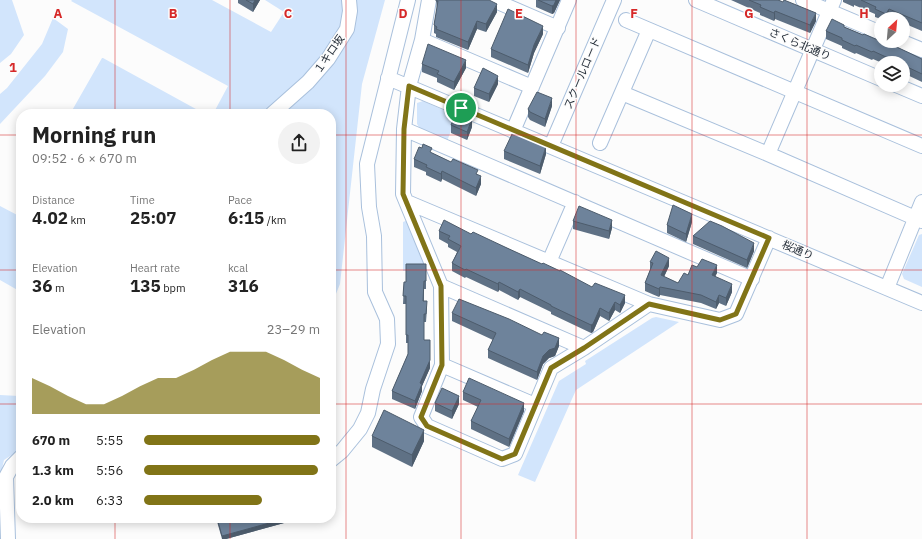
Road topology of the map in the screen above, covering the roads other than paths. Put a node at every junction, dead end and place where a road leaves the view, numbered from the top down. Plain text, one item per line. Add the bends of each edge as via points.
1 (349, 0) edge
2 (408, 0) edge
3 (429, 0) edge
4 (493, 0) edge
5 (569, 0) edge
6 (614, 0) edge
7 (696, 0) edge
8 (803, 0) edge
9 (832, 6) edge
10 (626, 20) dead end
11 (558, 28) junction
12 (874, 29) edge
13 (648, 30) junction
14 (422, 40) junction
15 (910, 45) edge
16 (813, 49) junction
17 (922, 50) edge
18 (874, 76) edge
19 (388, 78) junction
20 (409, 86) junction
21 (532, 87) junction
22 (910, 91) edge
23 (622, 93) junction
24 (795, 93) junction
25 (922, 96) edge
26 (278, 109) edge
27 (404, 129) junction
28 (513, 130) junction
29 (600, 143) dead end
30 (551, 146) junction
31 (922, 146) edge
32 (768, 154) junction
33 (407, 202) junction
34 (575, 202) junction
35 (922, 202) edge
36 (919, 220) edge
37 (769, 238) junction
38 (549, 262) junction
39 (752, 279) junction
40 (441, 286) junction
41 (887, 288) junction
42 (922, 303) edge
43 (649, 304) junction
44 (584, 348) junction
45 (442, 365) junction
46 (535, 405) junction
47 (336, 456) edge
48 (16, 462) edge
49 (8, 539) edge

1 - 26 street, １キロ坂 via 347,29 328,59 308,82
2 - 19 street
3 - 14 street
4 - 11 street
5 - 11 street
6 - 30 street, スクールロード
7 - 16 street, さくら北通り
8 - 9 street
9 - 12 street
9 - 16 street
10 - 13 street
11 - 21 street
13 - 23 street
13 - 24 street
14 - 20 street
14 - 21 street
15 - 17 street
16 - 18 street, さくら北通り
16 - 24 street
19 - 20 street, 桜通り
19 - 47 street via 367,164 369,207 374,236 375,292 387,319 388,344 368,413 360,429
20 - 27 street
20 - 28 street, 桜通り
21 - 28 street
22 - 25 street
23 - 29 street
23 - 32 street
24 - 31 street
24 - 32 street
27 - 33 street via 403,194
27 - 34 street
28 - 30 street, 桜通り
30 - 37 street, 桜通り
32 - 36 street
33 - 38 street
33 - 40 street
34 - 38 street
34 - 39 street
35 - 36 street
36 - 41 street
37 - 39 street
37 - 41 street, 桜通り
38 - 43 street
39 - 43 street via 736,314 720,320
40 - 44 street
40 - 45 street
41 - 42 street, 桜通り
43 - 44 street
44 - 46 street via 551,368
45 - 46 street
45 - 46 street via 421,417 427,426 502,459 515,454
48 - 49 street via 6,477

